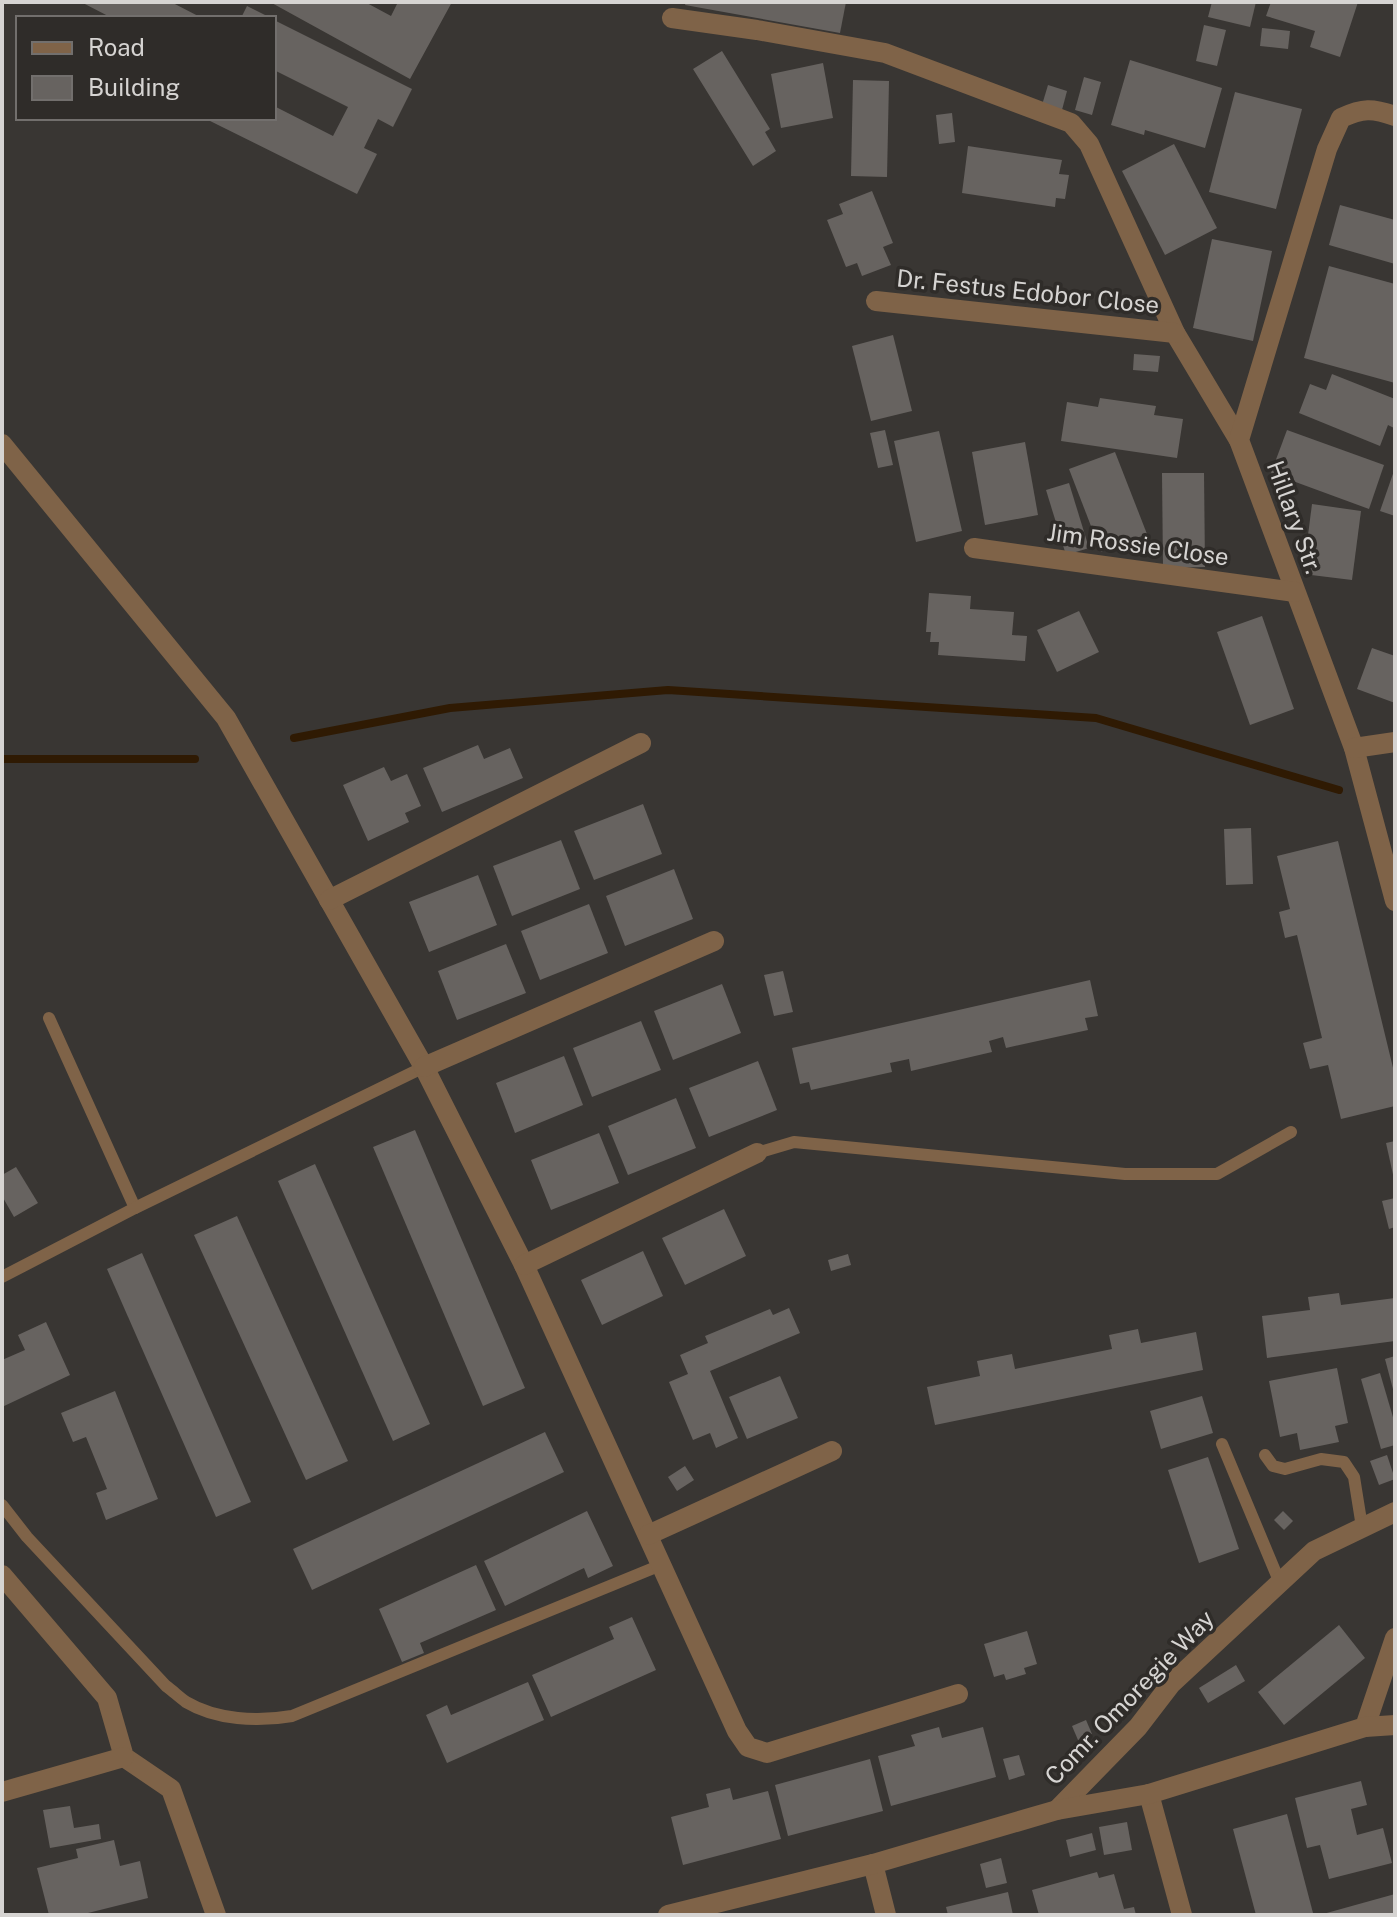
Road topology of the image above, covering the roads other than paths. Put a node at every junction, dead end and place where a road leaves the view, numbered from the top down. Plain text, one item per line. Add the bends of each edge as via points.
1 (672, 18) dead end
2 (1395, 116) edge
3 (876, 301) dead end
4 (1175, 333) junction
5 (1239, 440) junction
6 (2, 444) edge
7 (974, 548) dead end
8 (1295, 592) junction
9 (1395, 742) edge
10 (641, 743) dead end
11 (1354, 748) junction
12 (329, 900) junction
13 (1395, 901) edge
14 (714, 941) dead end
15 (49, 1018) dead end
16 (424, 1067) junction
17 (1291, 1132) dead end
18 (757, 1153) joint
19 (135, 1208) junction
20 (524, 1265) junction
21 (2, 1277) edge
22 (1222, 1444) dead end
23 (832, 1451) dead end
24 (1265, 1455) dead end
25 (2, 1505) edge
26 (1395, 1512) edge
27 (1362, 1527) junction
28 (648, 1535) junction
29 (661, 1565) junction
30 (2, 1575) edge
31 (1280, 1583) junction
32 (1395, 1638) edge
33 (958, 1694) dead end
34 (1395, 1725) edge
35 (1365, 1727) junction
36 (124, 1757) junction
37 (2, 1792) edge
38 (1149, 1794) junction
39 (1057, 1810) junction
40 (873, 1864) junction
41 (216, 1915) edge
42 (668, 1915) edge
43 (886, 1915) edge
44 (1182, 1915) edge

1 - 4 street via 885,53 1071,123 1089,144
2 - 5 street, Hillary Str. via 1376,109 1341,118
3 - 4 street, Dr. Festus Edobor Close
4 - 5 street
5 - 8 street, Hillary Str.
6 - 12 street via 226,718
7 - 8 street, Jim Rossie Close
8 - 11 street, Hillary Str.
9 - 11 street
10 - 12 street
11 - 13 street, Hillary Str.
12 - 16 street
14 - 16 street
15 - 19 lane
16 - 19 lane
16 - 20 street
17 - 18 lane via 1217,1174 1125,1174 794,1142
18 - 20 street
19 - 21 lane
20 - 28 street
22 - 31 lane
23 - 28 street
24 - 27 lane via 1273,1466 1285,1469 1321,1459 1344,1462 1354,1477
25 - 29 lane via 166,1686 187,1703 242,1718 292,1716
26 - 27 street, Comr. Omoregie Way
27 - 31 street, Comr. Omoregie Way via 1314,1551
28 - 29 street
29 - 33 street via 748,1747 767,1753
30 - 36 street via 107,1698
31 - 39 street, Comr. Omoregie Way via 1171,1684 1138,1727
32 - 35 street
34 - 35 street
35 - 38 street
36 - 37 street
36 - 41 street via 171,1789
38 - 39 street
38 - 44 street
39 - 40 street
40 - 42 street
40 - 43 street

